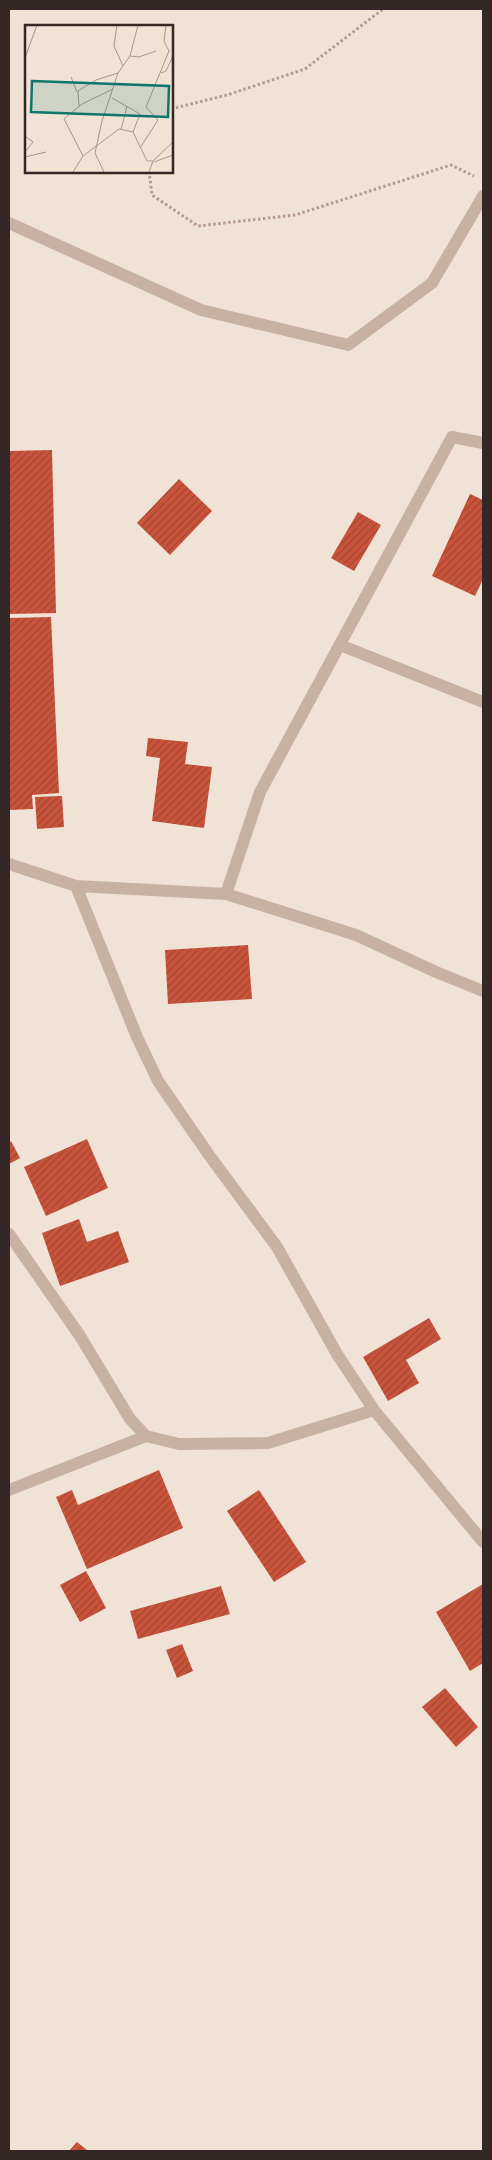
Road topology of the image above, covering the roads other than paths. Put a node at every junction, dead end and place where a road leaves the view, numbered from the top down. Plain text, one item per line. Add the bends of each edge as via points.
1 (483, 196) edge
2 (9, 223) edge
3 (483, 443) edge
4 (340, 644) junction
5 (483, 702) edge
6 (9, 864) edge
7 (76, 886) junction
8 (226, 894) junction
9 (483, 991) edge
10 (9, 1234) edge
11 (374, 1410) junction
12 (146, 1436) junction
13 (9, 1490) edge
14 (483, 1542) edge

1 - 2 street via 432,283 348,345 201,310
3 - 4 street via 452,437
4 - 5 street
4 - 8 street via 260,792
6 - 7 street
7 - 8 street
7 - 11 street via 158,1081 277,1247 337,1354
8 - 9 street via 356,935
10 - 12 street via 80,1336 130,1420
11 - 12 street via 268,1443 179,1444
11 - 14 street
12 - 13 street

